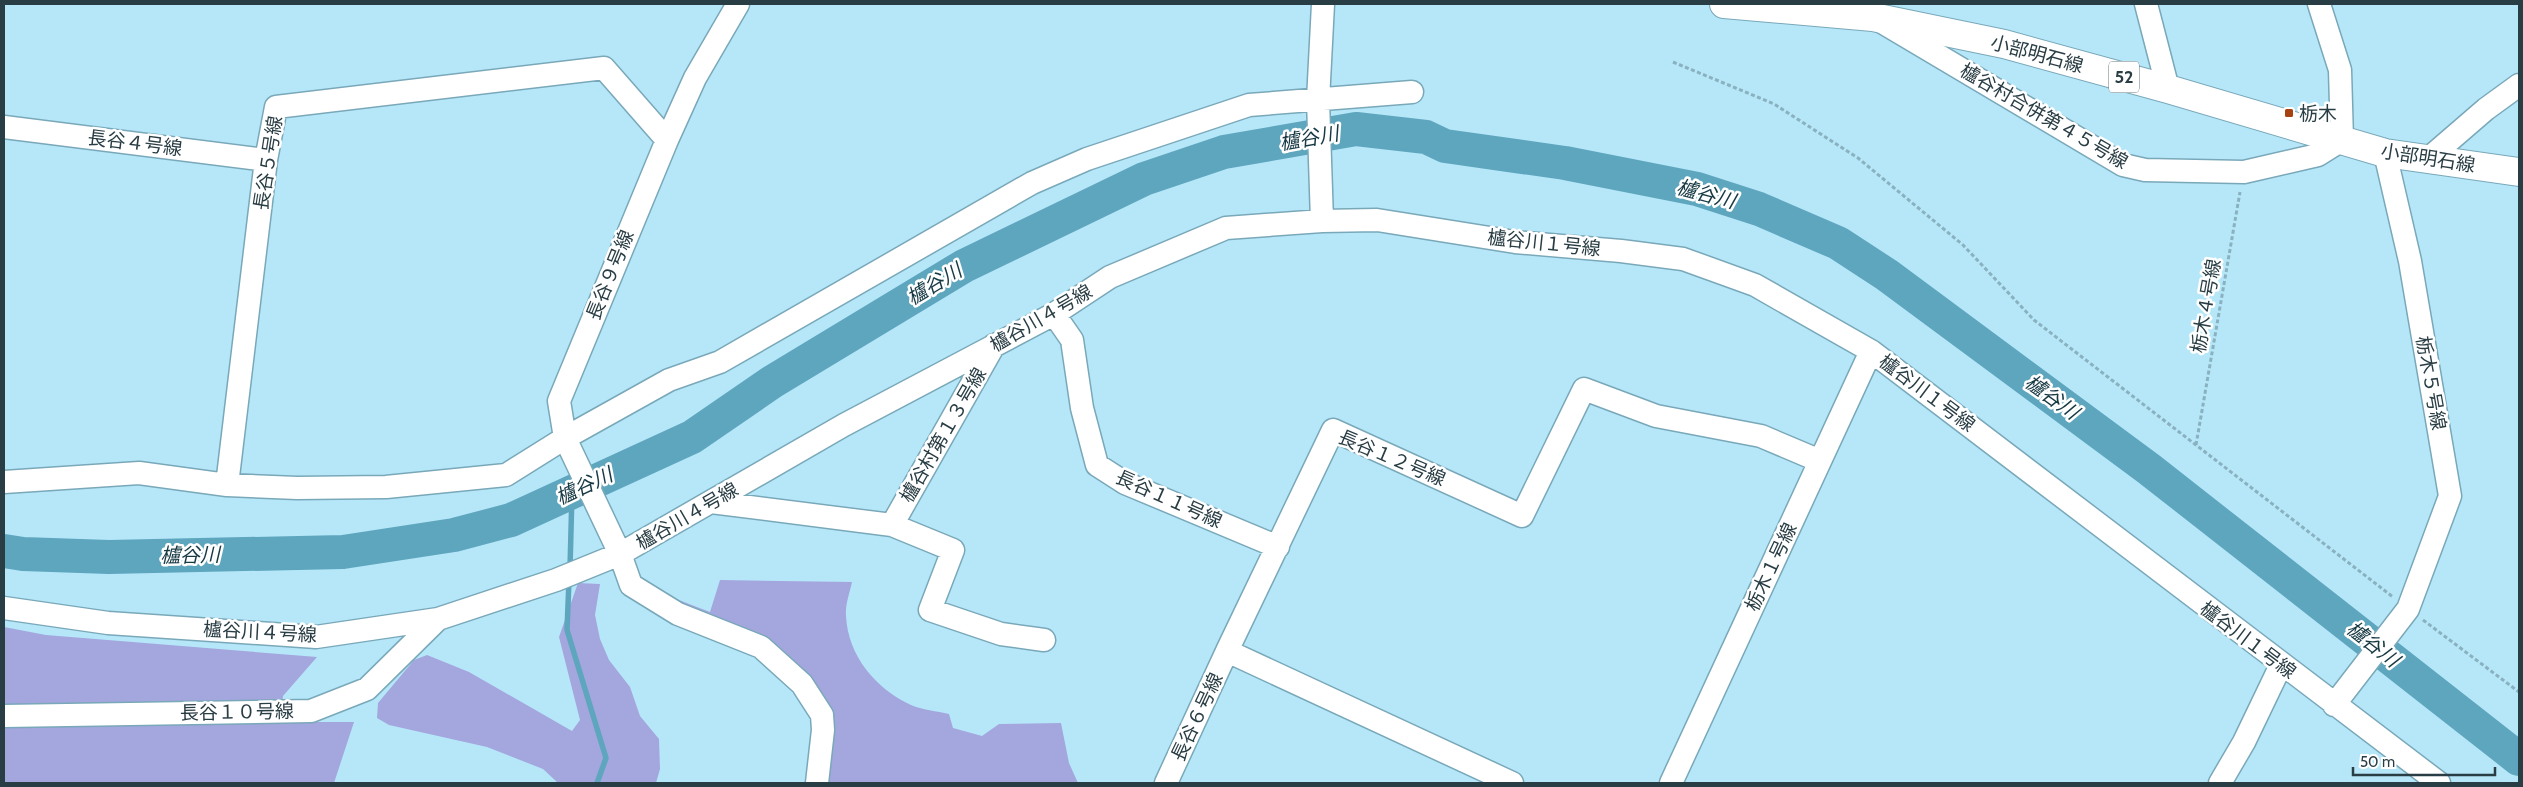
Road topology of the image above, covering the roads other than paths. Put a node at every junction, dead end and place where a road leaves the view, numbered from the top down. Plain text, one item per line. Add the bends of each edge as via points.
1 (738, 4) edge
2 (1323, 4) edge
3 (1724, 4) edge
4 (2146, 4) edge
5 (2319, 4) edge
6 (1874, 10) edge
7 (2519, 85) edge
8 (2168, 88) junction
9 (1412, 92) dead end
10 (1318, 100) junction
11 (4, 127) edge
12 (666, 140) junction
13 (2342, 140) junction
14 (2385, 152) junction
15 (2428, 159) junction
16 (266, 160) junction
17 (2519, 172) edge
18 (1322, 221) junction
19 (1054, 314) junction
20 (994, 345) junction
21 (1871, 351) junction
22 (565, 438) junction
23 (1820, 462) junction
24 (4, 482) edge
25 (227, 485) junction
26 (711, 502) junction
27 (892, 525) junction
28 (1278, 547) junction
29 (620, 554) junction
30 (4, 608) edge
31 (438, 619) junction
32 (1044, 640) dead end
33 (1227, 651) junction
34 (2281, 665) junction
35 (2334, 705) junction
36 (4, 716) edge
37 (817, 783) edge
38 (1166, 783) edge
39 (1512, 783) edge
40 (1671, 783) edge
41 (2220, 783) edge
42 (2439, 783) edge

1 - 12 street, 長谷９号線 via 695,78
2 - 10 street
3 - 6 main road, 小部明石線 / 52
4 - 8 street
5 - 13 street via 2340,70
6 - 8 main road, 小部明石線 / 52
6 - 13 street, 櫨谷村合併第４５号線 via 2123,165 2145,170 2244,172 2318,155
7 - 15 street
8 - 13 main road, 小部明石線 / 52
9 - 10 street
10 - 18 street
10 - 22 street via 1249,105 1087,159 1032,183 720,362 669,380
11 - 16 street, 長谷４号線
12 - 16 street, 長谷５号線 via 604,68 276,107
12 - 22 street, 長谷９号線 via 560,401
13 - 14 main road, 小部明石線 / 52
14 - 15 main road, 小部明石線 / 52
14 - 35 street, 栃木５号線 via 2410,261 2450,496 2408,609
15 - 17 main road, 小部明石線 / 52
16 - 25 street, 長谷５号線
18 - 19 street, 櫨谷川４号線 via 1226,228 1110,277
18 - 21 street, 櫨谷川１号線 via 1377,220 1515,242 1683,260 1755,285
19 - 20 street, 櫨谷川４号線
19 - 28 street, 長谷１１号線 via 1072,340 1082,408 1097,465 1126,483
20 - 26 street, 櫨谷川４号線 via 844,425
20 - 27 street, 櫨谷村第１３号線
21 - 23 street, 栃木１号線
21 - 34 street, 櫨谷川１号線
22 - 25 street via 506,475 386,487
22 - 29 street, 長谷９号線
23 - 28 street, 長谷１２号線 via 1761,436 1656,416 1584,389 1522,516 1333,430
23 - 40 street, 栃木１号線
24 - 25 street via 139,473
26 - 27 street
26 - 29 street, 櫨谷川４号線
27 - 32 street via 953,550 930,610 1001,634
28 - 33 street, 長谷１２号線
29 - 31 street, 櫨谷川４号線 via 556,580
29 - 37 street, 長谷９号線 via 631,585 678,614 761,647 802,684 822,715
30 - 31 street, 櫨谷川４号線 via 108,623 316,637
31 - 36 street, 長谷１０号線 via 367,688 311,711
33 - 38 street, 長谷６号線
33 - 39 street
34 - 35 street, 櫨谷川１号線
34 - 41 street
35 - 42 street, 櫨谷川１号線

